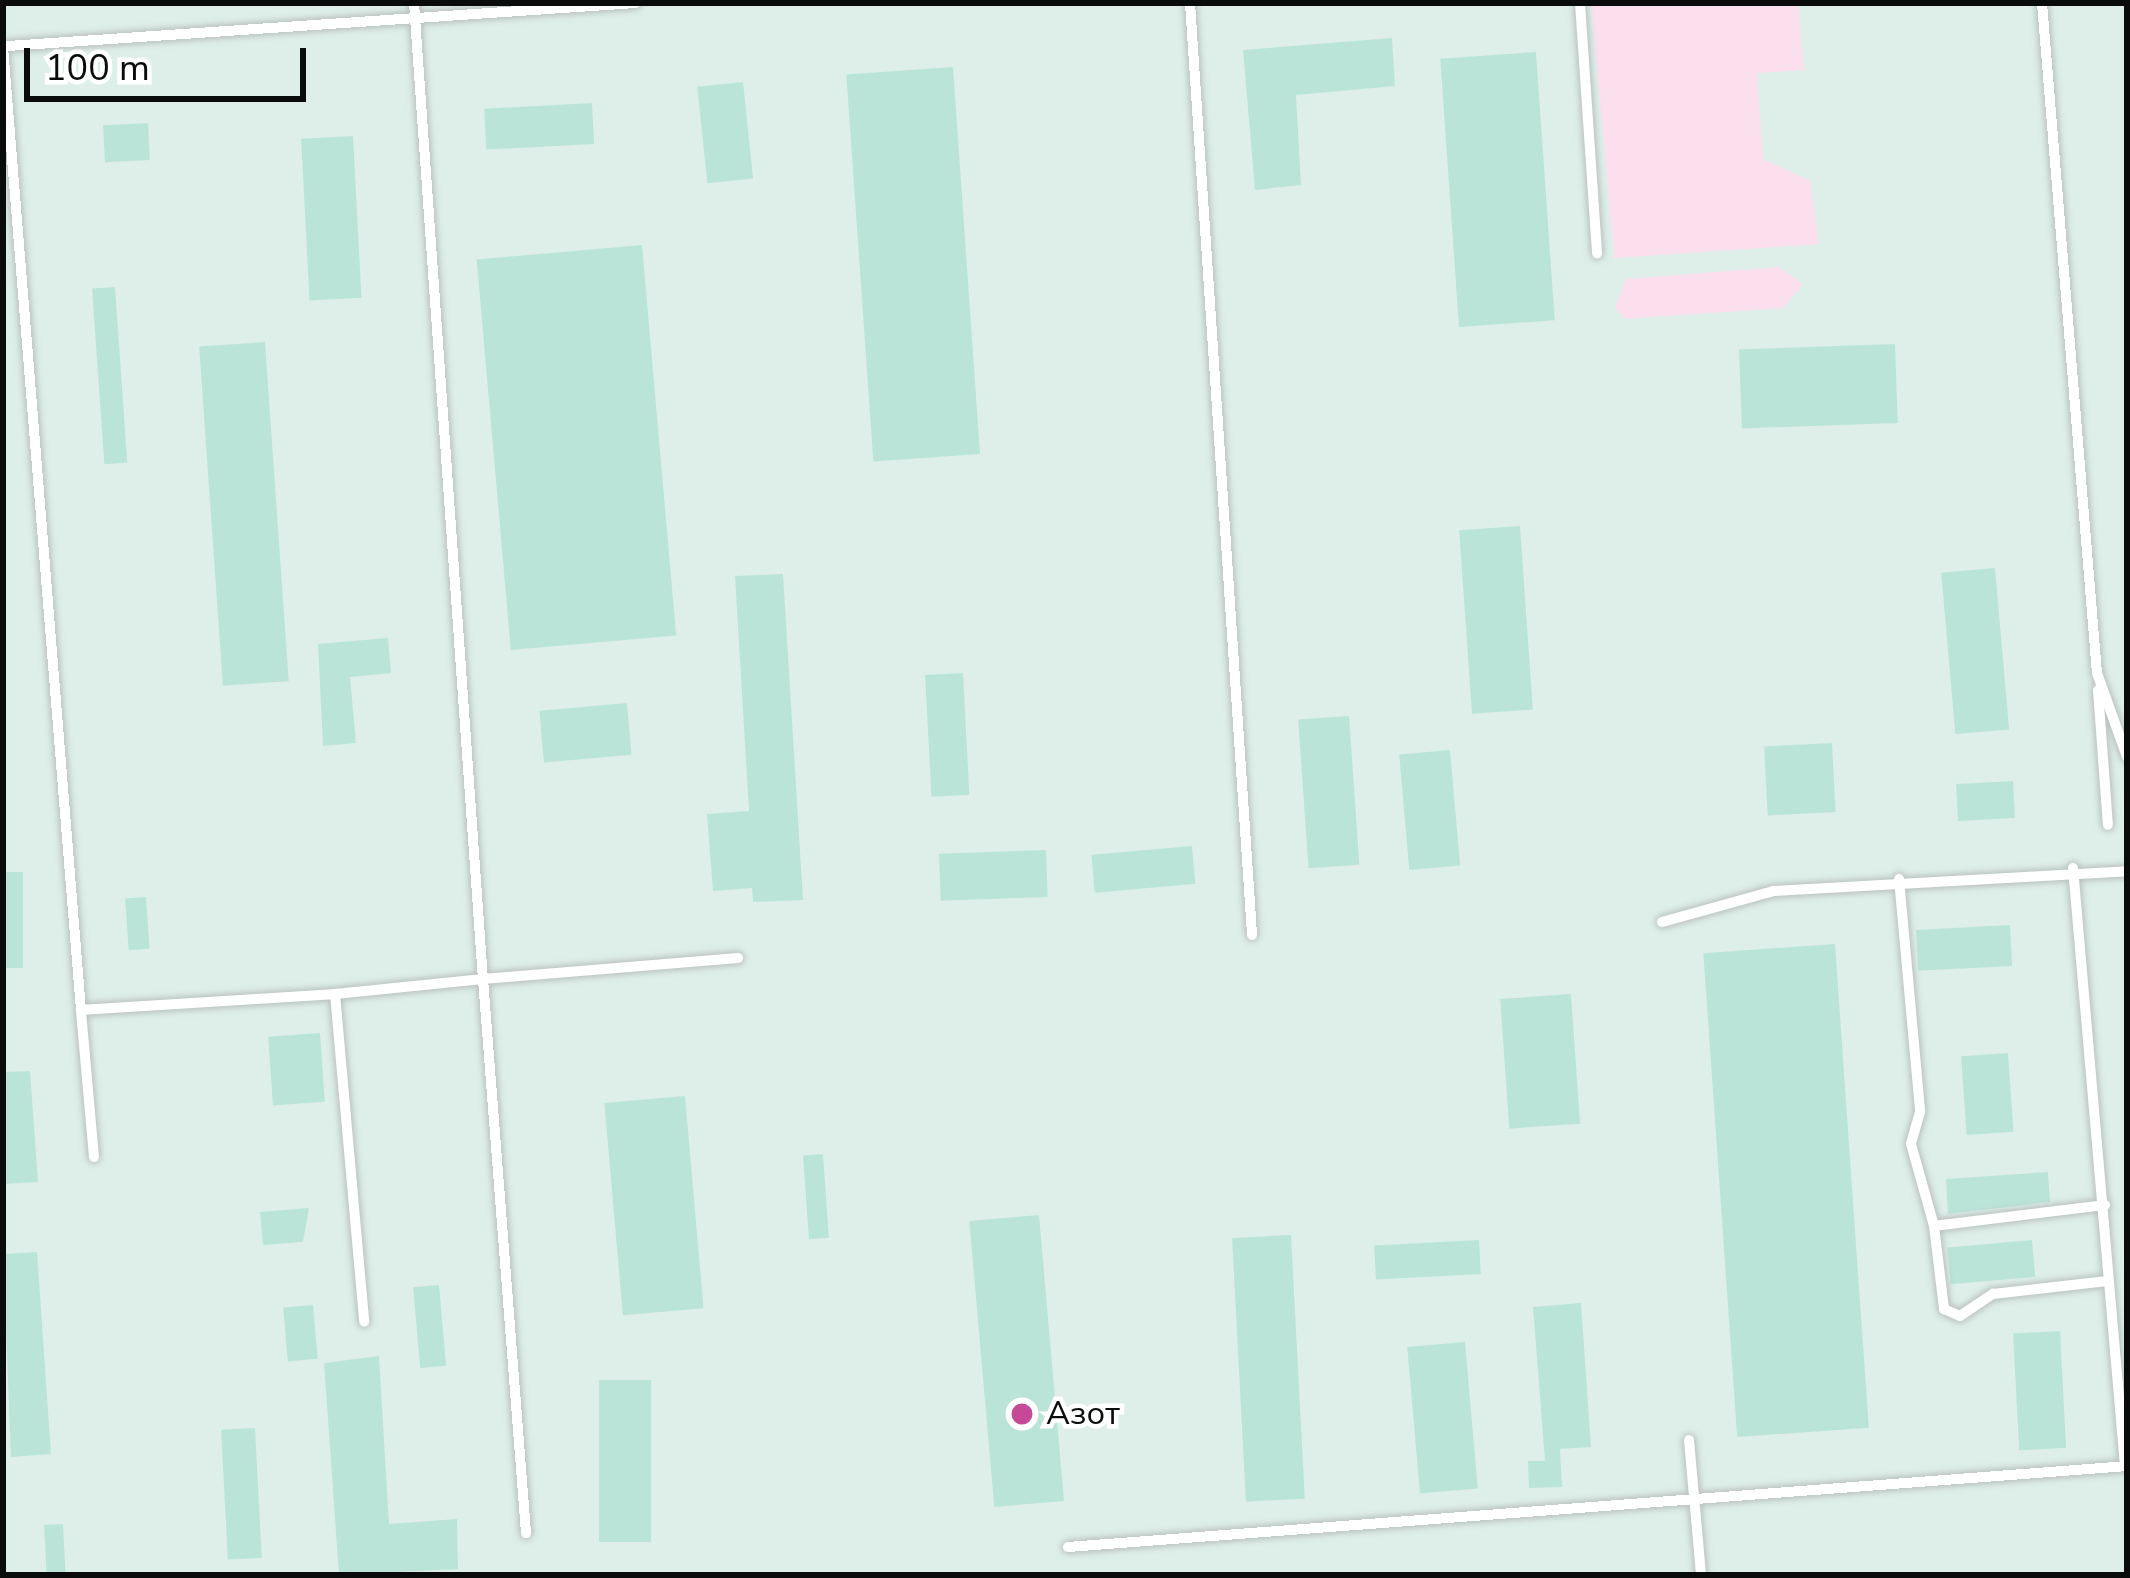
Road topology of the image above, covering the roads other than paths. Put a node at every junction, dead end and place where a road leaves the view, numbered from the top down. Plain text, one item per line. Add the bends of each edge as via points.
1 (414, 3) edge
2 (636, 3) edge
3 (1190, 3) edge
4 (1580, 3) edge
5 (2042, 3) edge
6 (415, 20) junction
7 (6, 46) edge
8 (1597, 253) dead end
9 (2097, 673) junction
10 (2127, 757) edge
11 (2108, 824) dead end
12 (2073, 868) junction
13 (2127, 871) edge
14 (1898, 878) junction
15 (1662, 922) dead end
16 (1252, 934) dead end
17 (738, 958) dead end
18 (483, 980) junction
19 (335, 994) junction
20 (81, 1010) junction
21 (94, 1157) dead end
22 (2105, 1205) junction
23 (1934, 1226) junction
24 (2108, 1280) junction
25 (364, 1322) dead end
26 (1689, 1440) dead end
27 (2126, 1466) edge
28 (1694, 1494) junction
29 (526, 1533) dead end
30 (1068, 1547) dead end
31 (1701, 1575) edge

1 - 6 lane
2 - 6 lane
3 - 16 lane
4 - 8 lane
5 - 9 lane
6 - 7 lane
6 - 18 lane
7 - 20 lane
9 - 10 lane
9 - 11 lane
12 - 13 lane
12 - 14 lane
12 - 22 lane
14 - 15 lane via 1774,891
14 - 23 lane via 1920,1112 1912,1144
17 - 18 lane
18 - 19 lane
18 - 29 lane
19 - 20 lane
19 - 25 lane
20 - 21 lane
22 - 23 lane
22 - 24 lane
23 - 24 lane via 1944,1309 1960,1316 1993,1294
24 - 27 lane
26 - 28 lane
27 - 28 lane
28 - 30 lane
28 - 31 lane

